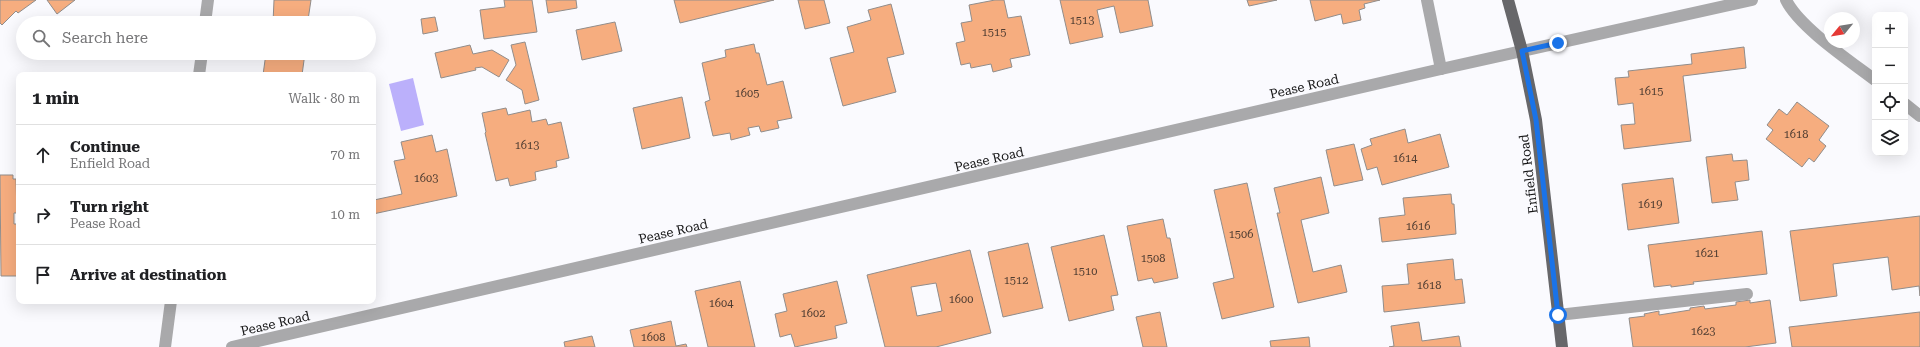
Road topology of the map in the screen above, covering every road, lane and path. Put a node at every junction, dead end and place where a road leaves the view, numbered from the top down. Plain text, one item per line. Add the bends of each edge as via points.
1 (208, 0) edge
2 (1427, 0) edge
3 (1508, 0) edge
4 (1752, 0) edge
5 (1786, 0) edge
6 (206, 16) edge
7 (1522, 51) junction
8 (201, 60) edge
9 (1441, 69) junction
10 (199, 72) edge
11 (1872, 78) edge
12 (1908, 106) edge
13 (1920, 116) edge
14 (1747, 294) dead end
15 (171, 304) edge
16 (1558, 315) junction
17 (165, 347) edge
18 (232, 347) edge
19 (1562, 347) edge

1 - 6 street
2 - 9 street
3 - 7 main road, Enfield Road
4 - 7 street, Pease Road
5 - 11 street via 1790,10 1805,25
7 - 9 street, Pease Road
7 - 16 main road, Enfield Road via 1536,120
8 - 10 street
9 - 18 street, Pease Road
12 - 13 street
14 - 16 street
15 - 17 street
16 - 19 main road, Enfield Road

